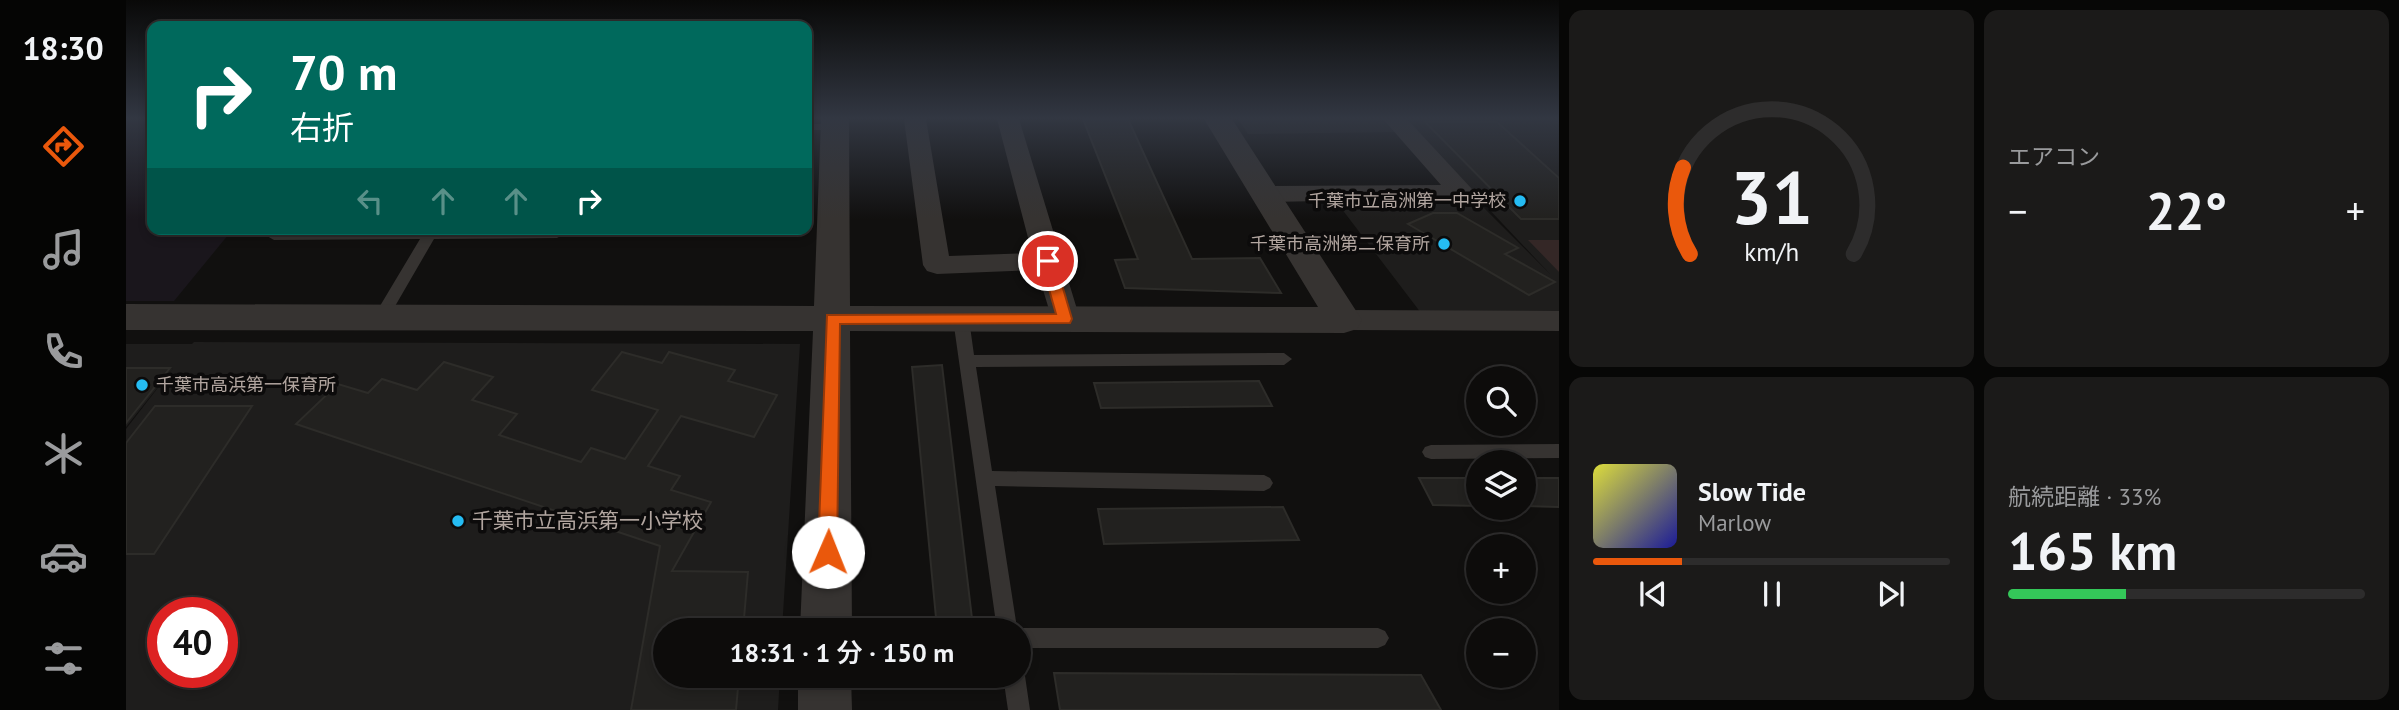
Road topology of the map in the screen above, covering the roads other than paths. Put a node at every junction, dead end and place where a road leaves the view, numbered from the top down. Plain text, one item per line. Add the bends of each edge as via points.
1 (827, 152) edge
2 (920, 152) edge
3 (1017, 152) edge
4 (1238, 152) edge
5 (1424, 152) edge
6 (1264, 194) junction
7 (326, 235) edge
8 (429, 235) edge
9 (274, 236) dead end
10 (1048, 261) junction
11 (382, 316) junction
12 (126, 317) edge
13 (832, 318) junction
14 (961, 319) junction
15 (1065, 319) junction
16 (1344, 320) junction
17 (1559, 321) edge
18 (1284, 359) dead end
19 (967, 361) junction
20 (1431, 452) dead end
21 (1559, 452) edge
22 (985, 478) junction
23 (1264, 483) dead end
24 (826, 618) edge
25 (1005, 618) edge
26 (1031, 638) edge
27 (1378, 638) dead end
28 (825, 688) edge
29 (1016, 688) edge
30 (825, 710) edge
31 (1019, 710) edge

1 - 13 street
2 - 10 street via 937,265
3 - 10 street
4 - 6 street
5 - 6 street via 1462,193
6 - 16 street
7 - 9 lane
8 - 11 lane
10 - 15 street
11 - 12 street
11 - 13 street
13 - 14 street
13 - 24 street
14 - 15 street
14 - 19 lane
15 - 16 street
16 - 17 street
18 - 19 lane
19 - 22 lane
20 - 21 lane
22 - 23 lane
22 - 25 lane
26 - 27 lane
28 - 30 street
29 - 31 lane

